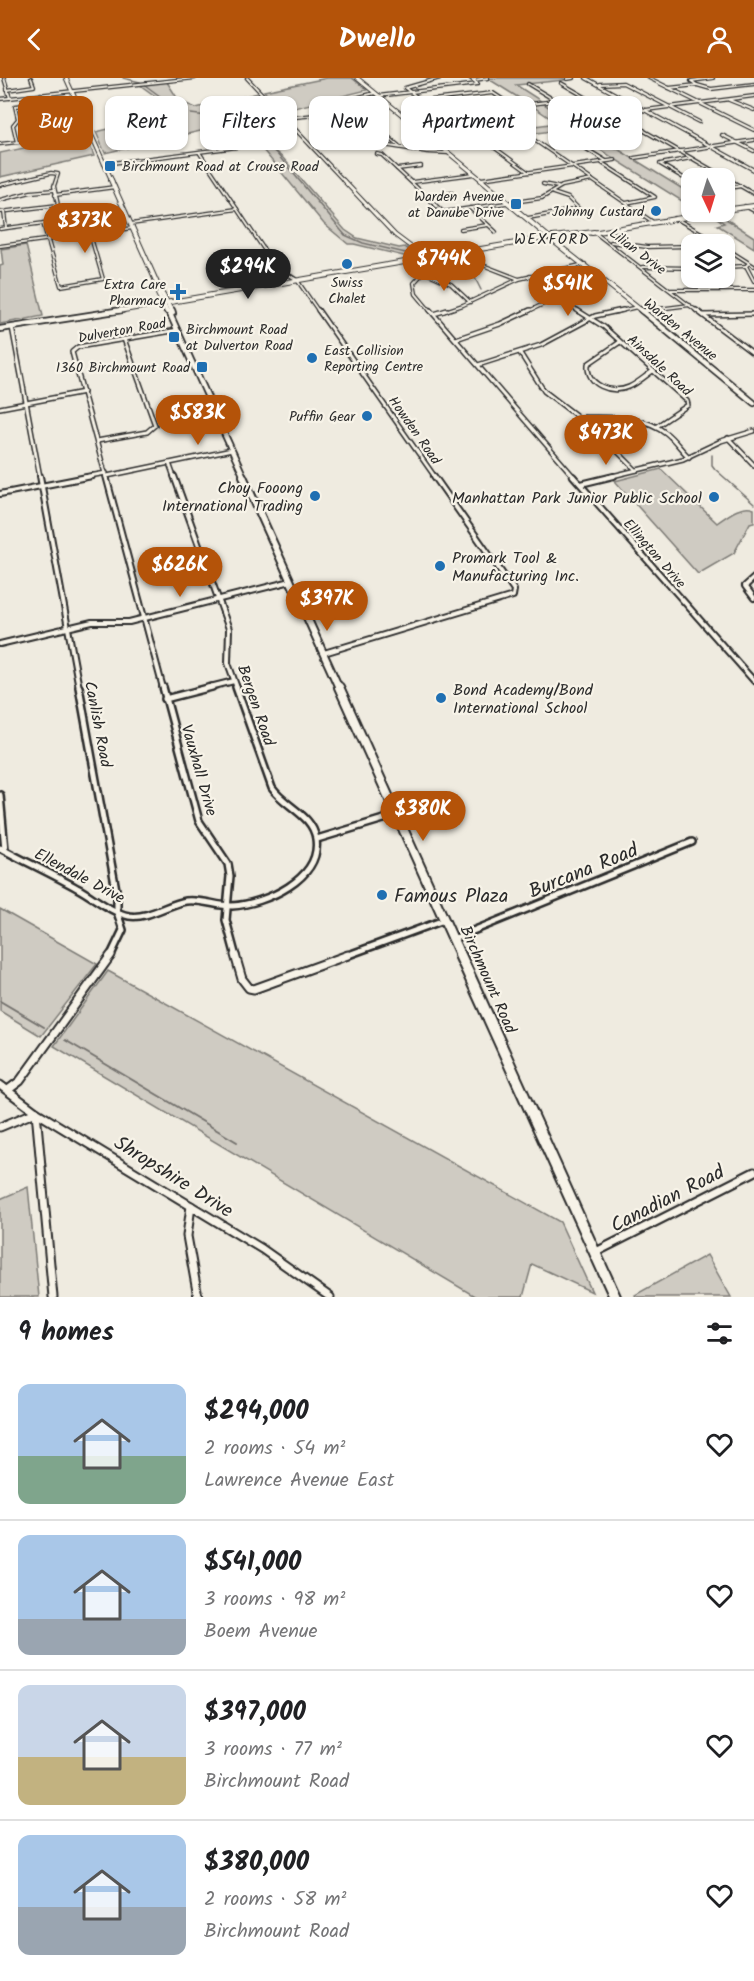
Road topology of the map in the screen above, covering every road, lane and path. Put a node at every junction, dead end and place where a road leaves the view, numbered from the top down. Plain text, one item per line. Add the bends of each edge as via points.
1 (4, 78) edge
2 (31, 78) edge
3 (66, 78) edge
4 (195, 78) edge
5 (247, 78) edge
6 (357, 78) edge
7 (440, 78) edge
8 (488, 78) edge
9 (573, 78) edge
10 (586, 78) edge
11 (649, 78) edge
12 (713, 78) edge
13 (171, 79) edge
14 (472, 79) edge
15 (567, 79) edge
16 (561, 83) dead end
17 (528, 84) dead end
18 (598, 84) junction
19 (754, 84) edge
20 (697, 85) junction
21 (669, 88) junction
22 (7, 90) junction
23 (72, 91) junction
24 (410, 92) junction
25 (41, 94) joint
26 (74, 96) edge
27 (264, 96) edge
28 (378, 96) junction
29 (415, 96) edge
30 (468, 96) edge
31 (498, 96) edge
32 (584, 96) edge
33 (754, 96) edge
34 (548, 97) edge
35 (10, 98) junction
36 (0, 99) edge
37 (728, 99) junction
38 (700, 103) junction
39 (390, 105) edge
40 (18, 106) edge
41 (669, 107) junction
42 (642, 110) edge
43 (645, 110) junction
44 (754, 110) edge
45 (401, 114) edge
46 (18, 119) edge
47 (18, 119) edge
48 (699, 122) dead end
49 (754, 129) edge
50 (644, 130) edge
51 (297, 131) edge
52 (722, 135) dead end
53 (389, 137) edge
54 (93, 139) edge
55 (754, 140) edge
56 (536, 141) edge
57 (17, 142) joint
58 (738, 143) junction
59 (0, 144) edge
60 (389, 145) edge
61 (399, 146) junction
62 (711, 146) junction
63 (214, 150) edge
64 (445, 150) edge
65 (497, 150) edge
66 (588, 150) edge
67 (680, 151) junction
68 (754, 151) edge
69 (199, 152) junction
70 (448, 153) junction
71 (377, 154) dead end
72 (634, 158) dead end
73 (691, 158) junction
74 (615, 160) dead end
75 (606, 161) junction
76 (601, 162) junction
77 (104, 164) junction
78 (421, 166) dead end
79 (572, 166) junction
80 (397, 169) junction
81 (754, 170) edge
82 (528, 172) junction
83 (474, 174) junction
84 (681, 176) edge
85 (481, 179) junction
86 (592, 180) junction
87 (411, 182) junction
88 (543, 184) dead end
89 (0, 185) edge
90 (741, 186) junction
91 (115, 187) junction
92 (735, 187) edge
93 (558, 188) junction
94 (54, 190) junction
95 (553, 193) junction
96 (452, 194) dead end
97 (754, 194) edge
98 (55, 195) junction
99 (427, 197) junction
100 (0, 200) edge
101 (510, 202) junction
102 (626, 203) junction
103 (754, 205) edge
104 (746, 206) junction
105 (470, 208) junction
106 (735, 208) edge
107 (237, 209) junction
108 (754, 211) edge
109 (2, 212) edge
110 (126, 212) junction
111 (681, 217) edge
112 (528, 218) junction
113 (675, 218) junction
114 (653, 222) junction
115 (43, 223) junction
116 (488, 225) junction
117 (132, 226) junction
118 (6, 228) junction
119 (0, 229) edge
120 (461, 229) dead end
121 (496, 232) dead end
122 (594, 232) junction
123 (90, 234) junction
124 (702, 234) edge
125 (553, 238) junction
126 (48, 240) junction
127 (607, 241) junction
128 (0, 246) edge
129 (681, 246) edge
130 (466, 253) junction
131 (735, 256) edge
132 (426, 259) junction
133 (413, 261) junction
134 (585, 264) junction
135 (747, 264) junction
136 (735, 266) edge
137 (754, 266) edge
138 (642, 267) junction
139 (681, 268) edge
140 (424, 272) junction
141 (530, 276) junction
142 (519, 279) junction
143 (297, 280) junction
144 (754, 281) edge
145 (671, 290) junction
146 (754, 290) edge
147 (560, 296) junction
148 (165, 302) junction
149 (470, 302) junction
150 (690, 304) junction
151 (637, 307) junction
152 (642, 311) junction
153 (434, 314) junction
154 (754, 314) edge
155 (703, 315) junction
156 (590, 318) junction
157 (12, 327) junction
158 (0, 329) edge
159 (178, 330) junction
160 (124, 339) junction
161 (456, 339) junction
162 (620, 342) junction
163 (72, 352) joint
164 (520, 353) junction
165 (754, 354) edge
166 (478, 365) junction
167 (653, 371) junction
168 (84, 392) junction
169 (26, 403) junction
170 (754, 403) edge
171 (0, 408) edge
172 (580, 417) junction
173 (657, 426) junction
174 (754, 431) edge
175 (728, 438) junction
176 (97, 441) junction
177 (232, 450) junction
178 (689, 457) junction
179 (169, 463) junction
180 (754, 465) edge
181 (636, 470) junction
182 (106, 474) junction
183 (581, 484) junction
184 (41, 486) junction
185 (0, 494) edge
186 (754, 578) edge
187 (291, 581) junction
188 (754, 598) edge
189 (219, 599) junction
190 (146, 618) junction
191 (67, 628) junction
192 (0, 644) edge
193 (324, 653) junction
194 (234, 681) junction
195 (754, 681) edge
196 (165, 699) junction
197 (0, 795) edge
198 (397, 814) junction
199 (316, 839) junction
200 (692, 842) dead end
201 (2, 849) edge
202 (226, 905) junction
203 (117, 912) junction
204 (445, 920) junction
205 (453, 939) junction
206 (0, 1085) edge
207 (8, 1090) junction
208 (36, 1112) junction
209 (0, 1127) edge
210 (754, 1172) edge
211 (191, 1206) junction
212 (595, 1252) junction
213 (53, 1297) edge
214 (198, 1297) edge
215 (330, 1297) edge
216 (615, 1297) edge

1 - 22 street
2 - 22 street via 34,86
3 - 23 main road, Birchmount Road
4 - 13 street
5 - 27 street
6 - 28 main road, Warden Avenue
7 - 24 street via 405,86
8 - 14 street
9 - 15 street
10 - 18 street
11 - 21 street
12 - 20 street via 690,81
13 - 23 street
14 - 24 street via 478,84
16 - 32 street
17 - 34 street
18 - 41 street via 623,83
18 - 43 street
19 - 20 street via 711,89
20 - 21 street
21 - 38 street
22 - 35 street
23 - 25 street
23 - 26 main road, Birchmount Road
24 - 28 street
24 - 29 street
25 - 35 street
28 - 28 street via 355,98 361,100
30 - 31 street
33 - 37 street
35 - 36 street
37 - 38 street
37 - 44 street
38 - 41 street
38 - 49 street
39 - 45 main road, Warden Avenue
40 - 46 street
41 - 43 street
41 - 48 street
42 - 43 street
43 - 62 street
47 - 57 street via 13,125
50 - 67 street
51 - 132 street via 395,235
52 - 58 street
53 - 61 street
54 - 77 main road, Birchmount Road
55 - 58 street
56 - 79 street
57 - 59 street
58 - 62 street
58 - 68 street
60 - 61 street
61 - 70 street
62 - 67 street
62 - 81 street
63 - 69 street
64 - 70 main road, Warden Avenue
65 - 82 street
66 - 75 street
67 - 72 street
67 - 73 street
69 - 77 street
69 - 107 street, Howden Road
70 - 83 main road, Warden Avenue
71 - 80 street
73 - 84 street via 660,164
73 - 90 street
74 - 75 street
75 - 76 street
76 - 79 street
76 - 102 street via 655,197
77 - 91 main road, Birchmount Road
78 - 80 street
79 - 82 street
79 - 86 street
80 - 87 street
82 - 85 street
83 - 85 main road, Warden Avenue
83 - 87 street
85 - 101 main road, Warden Avenue
86 - 93 street
86 - 102 street
87 - 99 street
88 - 93 street
89 - 94 street via 56,173
90 - 92 street
90 - 97 street
91 - 98 street
91 - 110 main road, Birchmount Road
93 - 95 street
94 - 98 street
94 - 100 street
95 - 101 street
95 - 112 street via 568,198 579,209
96 - 99 street
98 - 109 street via 58,205
99 - 105 street via 443,212
101 - 105 street
101 - 112 main road, Warden Avenue
102 - 114 street
103 - 104 main road
104 - 106 main road
104 - 108 street
105 - 116 street
107 - 117 street
107 - 143 street, Howden Road via 275,266
109 - 118 street
110 - 115 street
110 - 117 main road, Birchmount Road
111 - 113 main road
112 - 125 main road, Warden Avenue
113 - 114 main road
113 - 124 street
114 - 122 main road
115 - 118 street
115 - 126 street
116 - 120 street
116 - 121 street
117 - 123 street
117 - 148 main road, Birchmount Road via 161,291 158,294
118 - 119 street
122 - 125 main road
122 - 127 street, Lilian Drive
123 - 126 street
123 - 126 street via 103,279 60,285
125 - 130 main road
125 - 134 main road, Warden Avenue
126 - 128 street
127 - 129 street via 646,247
127 - 138 street, Lilian Drive
130 - 132 main road
130 - 142 street via 475,262
131 - 135 street
132 - 133 main road
133 - 140 street
133 - 143 main road
134 - 141 street
134 - 151 main road, Warden Avenue
135 - 136 street
135 - 137 street
135 - 144 street
138 - 139 street
138 - 145 street, Lilian Drive
140 - 149 street via 452,284
140 - 153 street, Ellington Drive via 414,290
141 - 142 street
141 - 147 street, Ainsdale Road
142 - 149 street
143 - 148 main road
143 - 193 street, Howden Road via 514,592 513,596
145 - 146 street
145 - 150 street, Lilian Drive
147 - 156 street, Ainsdale Road
147 - 161 street
148 - 157 main road
148 - 159 main road, Birchmount Road
149 - 153 street
150 - 152 street
150 - 155 street, Lilian Drive
151 - 152 main road, Warden Avenue
151 - 156 street
152 - 170 main road, Warden Avenue
153 - 161 street, Ellington Drive
154 - 155 street
155 - 165 street, Lilian Drive
156 - 162 street, Ainsdale Road
156 - 164 street
157 - 158 main road
157 - 169 street, Canlish Road
159 - 160 street, Dulverton Road
159 - 177 main road, Birchmount Road
160 - 163 street, Dulverton Road via 78,347
160 - 176 street via 155,425 147,432
161 - 166 street, Ellington Drive
162 - 167 street, Ainsdale Road
162 - 167 street via 588,364 587,373 594,382 625,389
163 - 168 street, Vauxhall Drive
164 - 166 street
164 - 172 street via 544,392
166 - 183 street, Ellington Drive
167 - 173 street, Ainsdale Road via 689,404
168 - 169 street
168 - 176 street, Vauxhall Drive
169 - 171 street
169 - 184 street, Canlish Road
172 - 173 street
172 - 181 street
173 - 178 street
174 - 175 street
175 - 178 street
175 - 180 street
176 - 182 street, Vauxhall Drive
177 - 179 street
177 - 187 main road, Birchmount Road
178 - 181 street
179 - 182 street
179 - 189 street, Bergen Road
181 - 183 street
182 - 184 street
182 - 190 street, Vauxhall Drive
183 - 195 street, Ellington Drive
184 - 185 street
184 - 191 street, Canlish Road
186 - 188 street via 745,586
187 - 189 street
187 - 193 main road, Birchmount Road
189 - 190 street
189 - 194 street, Bergen Road via 231,633 227,657
190 - 191 street
190 - 196 street, Vauxhall Drive
191 - 192 street
191 - 203 street, Canlish Road
193 - 198 main road, Birchmount Road
194 - 196 street
194 - 199 street, Bergen Road via 272,788 282,801 307,818
196 - 202 street, Vauxhall Drive via 199,821 228,864
197 - 201 street
198 - 199 street
198 - 204 main road, Birchmount Road
199 - 202 street, Ellendale Drive via 311,864 294,884
200 - 205 street, Burcana Road
201 - 203 street, Ellendale Drive
202 - 203 street, Ellendale Drive via 189,901 132,917
202 - 204 street, Vauxhall Drive via 226,920 242,980 254,989
203 - 207 street, Canlish Road via 123,930 115,950 20,1081
204 - 205 main road, Birchmount Road
205 - 212 main road, Birchmount Road
206 - 207 street, Shropshire Drive
207 - 208 street, Shropshire Drive
208 - 209 street
208 - 211 street, Shropshire Drive
208 - 213 street
210 - 212 street, Canadian Road
211 - 214 street via 187,1236
211 - 215 street, Shropshire Drive
212 - 216 main road, Birchmount Road

